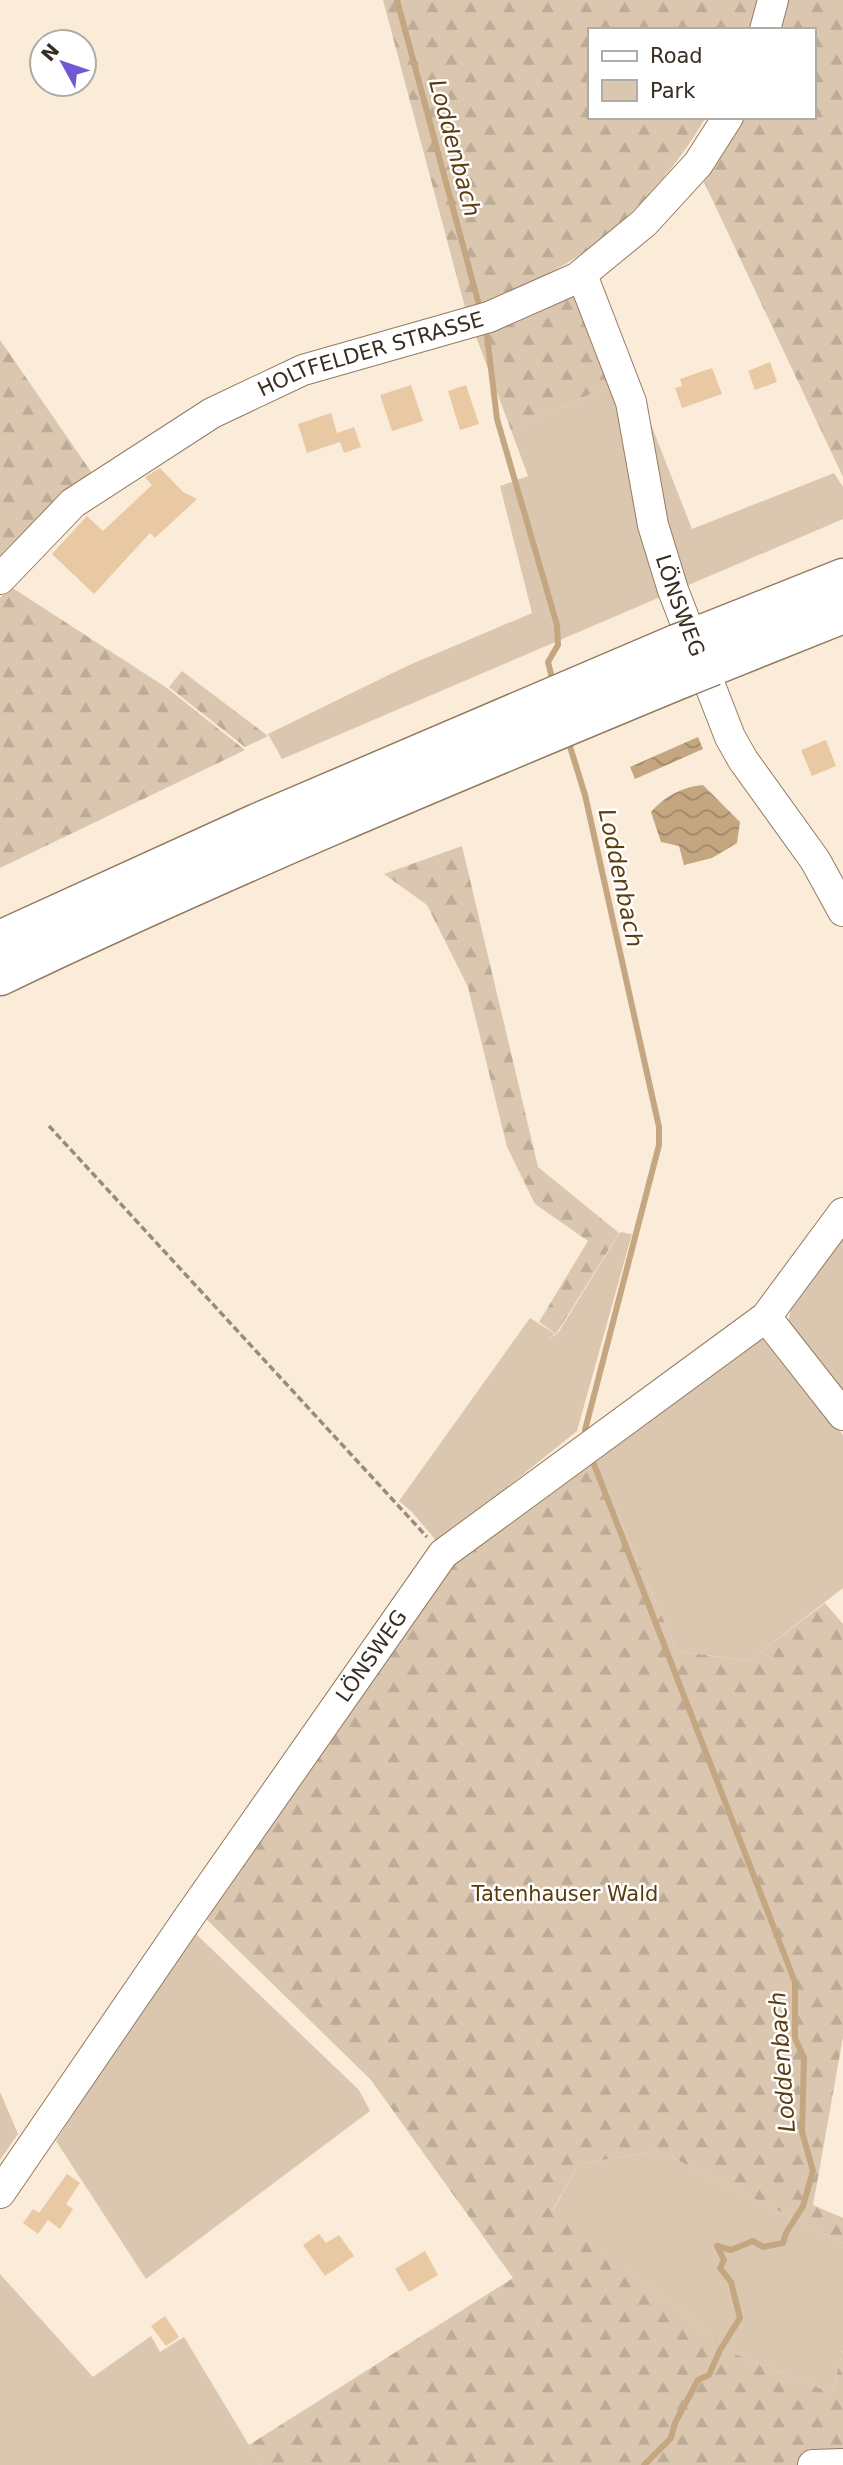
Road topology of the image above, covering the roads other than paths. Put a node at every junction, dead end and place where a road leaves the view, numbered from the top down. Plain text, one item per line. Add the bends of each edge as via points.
1 (773, 0) edge
2 (766, 28) edge
3 (727, 119) edge
4 (582, 275) junction
5 (843, 578) edge
6 (0, 579) edge
7 (843, 614) edge
8 (694, 656) junction
9 (533, 722) junction
10 (843, 911) edge
11 (0, 940) edge
12 (0, 976) edge
13 (843, 1213) edge
14 (766, 1317) junction
15 (843, 1415) edge
16 (0, 2193) edge
17 (843, 2463) edge
18 (813, 2465) edge

1 - 2 street
3 - 4 street, HOLTFELDER STRASSE via 698,164 644,223
4 - 6 street, HOLTFELDER STRASSE via 489,317 303,370 212,413 73,503
4 - 10 street, LÖNSWEG via 631,402 653,525 669,577 730,737 815,860
5 - 8 highway
7 - 8 highway
8 - 9 highway
9 - 11 highway via 257,824
9 - 12 highway via 267,855
13 - 14 street, LÖNSWEG
14 - 15 street
14 - 16 street, LÖNSWEG via 443,1554
17 - 18 street

